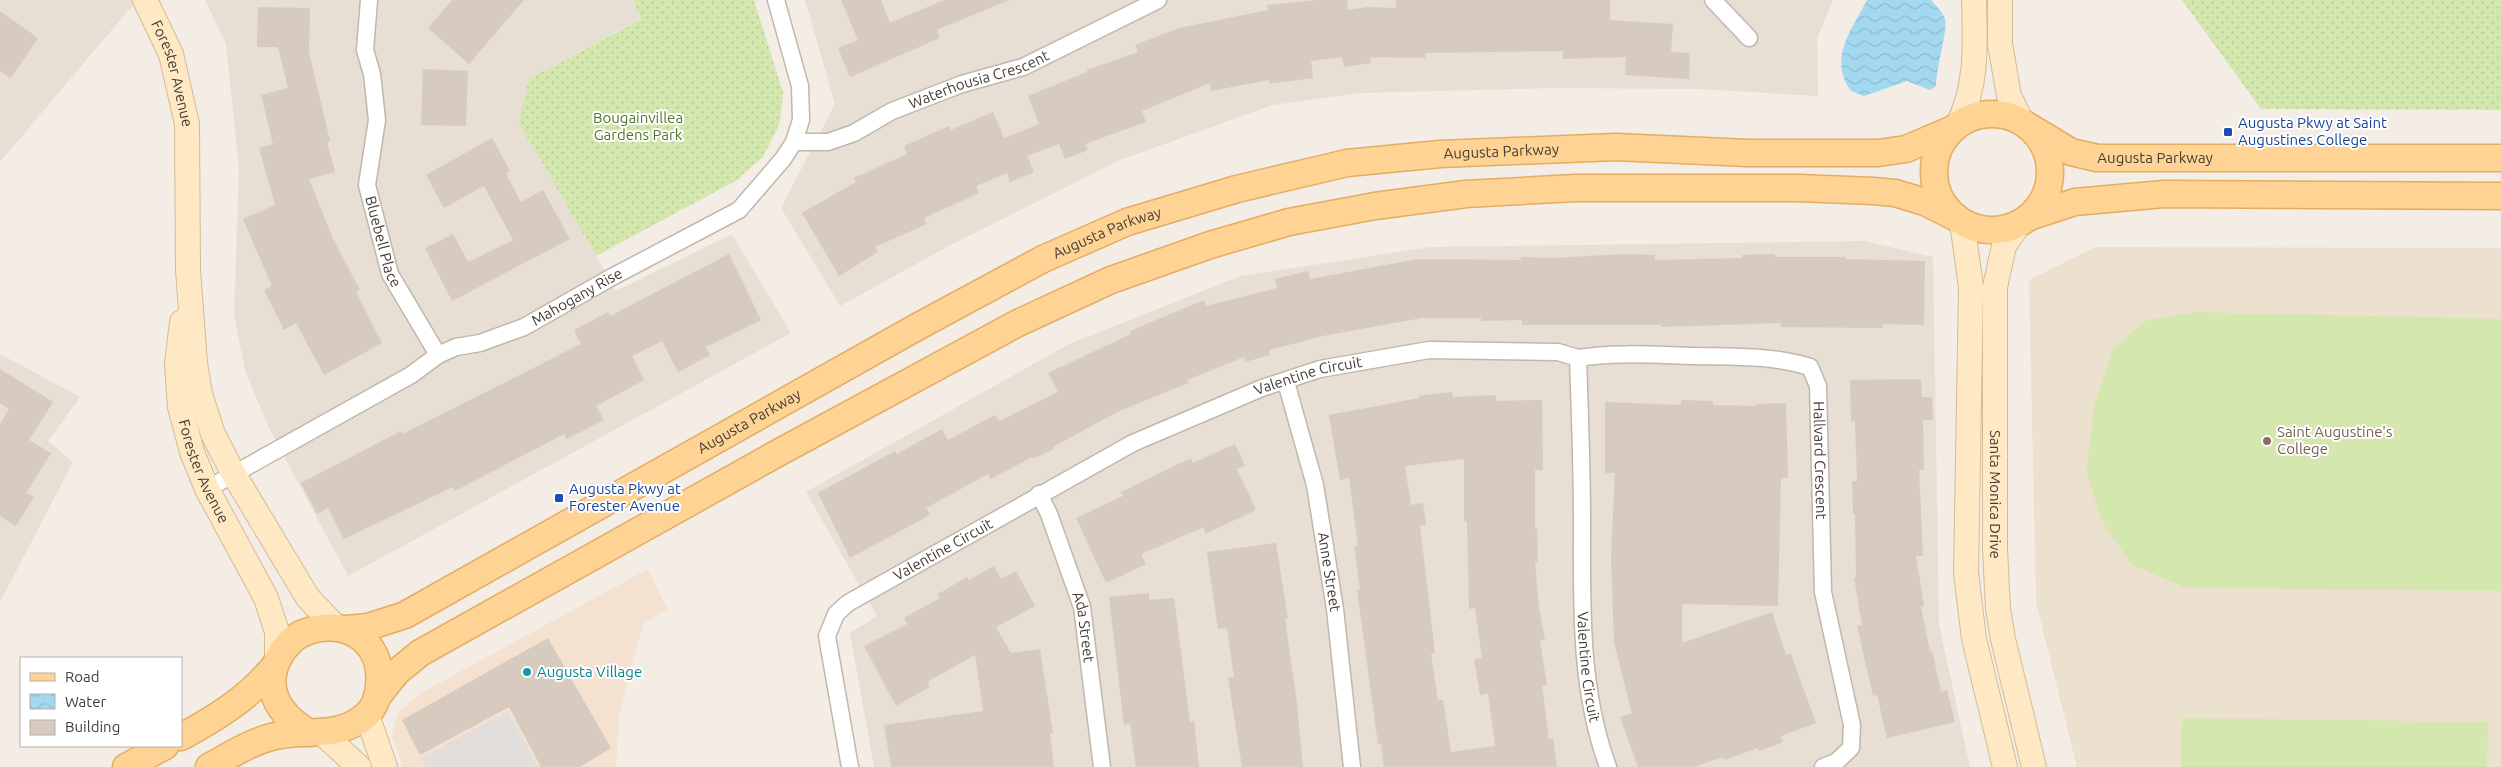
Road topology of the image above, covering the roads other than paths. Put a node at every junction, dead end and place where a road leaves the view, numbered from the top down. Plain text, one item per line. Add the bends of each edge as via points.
1 (145, 0) edge
2 (369, 0) edge
3 (776, 0) edge
4 (1158, 0) edge
5 (1713, 0) edge
6 (1974, 0) edge
7 (2000, 0) edge
8 (1749, 38) dead end
9 (2025, 124) junction
10 (1955, 127) junction
11 (794, 142) junction
12 (2501, 158) edge
13 (2501, 196) edge
14 (1960, 220) junction
15 (2024, 220) junction
16 (188, 270) junction
17 (438, 355) junction
18 (1578, 358) junction
19 (1286, 382) junction
20 (233, 473) junction
21 (207, 489) junction
22 (1039, 494) junction
23 (342, 629) junction
24 (275, 664) junction
25 (372, 706) junction
26 (316, 733) junction
27 (182, 736) edge
28 (163, 747) edge
29 (126, 767) edge
30 (209, 767) edge
31 (359, 767) edge
32 (385, 767) edge
33 (850, 767) edge
34 (1102, 767) edge
35 (1352, 767) edge
36 (1608, 767) edge
37 (1823, 767) edge
38 (2005, 767) edge
39 (2034, 767) edge

1 - 16 street, Forester Avenue via 171,54 187,124
2 - 17 street, Bluebell Place via 366,50 377,120 367,185 390,274
3 - 11 street, Mahogany Rise via 800,86 801,120
4 - 11 street, Waterhousia Crescent via 1023,67 962,84 892,111 854,133 828,142
5 - 8 street
6 - 10 street via 1975,69 1968,105
7 - 9 street via 2000,44 2009,96
9 - 10 main road via 1990,114
9 - 12 main road, Augusta Parkway via 2071,152 2097,158
9 - 15 main road via 2044,146 2050,171 2048,188 2041,204
10 - 14 main road via 1942,142 1934,175 1945,206
10 - 23 main road, Augusta Parkway via 1906,149 1878,153 1748,153 1616,147 1440,154 1347,163 1237,189 1127,222 1043,259 916,327 405,615 368,627
11 - 17 street, Mahogany Rise via 739,210 524,327
13 - 15 main road via 2164,194 2075,202
14 - 15 main road via 1976,228 1990,230 2005,229
14 - 25 main road via 1926,202 1895,193 1799,188 1566,189 1466,194 1375,206 1290,222 1210,245 1111,280 1018,323 883,396 426,649 397,672
14 - 38 street, Santa Monica Drive via 1971,287 1966,573 1974,639
15 - 39 street, Santa Monica Drive via 2004,246 1995,287 1995,549 2001,632
16 - 20 street, Forester Avenue via 200,394 213,434
16 - 21 street, Forester Avenue via 177,364 180,408 192,452
17 - 20 street, Mahogany Rise via 411,376
18 - 19 street, Valentine Circuit via 1558,352 1429,350 1320,369
18 - 36 street, Valentine Circuit via 1582,458 1582,625 1587,683 1597,739
18 - 37 street, Hallvard Crescent via 1607,354 1756,357 1810,367 1818,386 1823,592 1852,725 1851,748 1836,762
19 - 22 street, Valentine Circuit via 1262,388 1133,443
19 - 35 street, Anne Street via 1316,494 1335,609
20 - 21 street, Mahogany Rise
20 - 23 street, Forester Avenue via 308,598
21 - 24 street, Forester Avenue via 266,598 277,632
22 - 33 street, Valentine Circuit via 848,603 836,614 827,636
22 - 34 street, Ada Street via 1050,514 1082,608
23 - 24 main road via 308,630 295,637
23 - 25 main road via 366,640 374,651 380,676
24 - 26 main road via 272,685 282,712 294,724
24 - 27 main road via 244,698
25 - 26 main road via 354,725 339,731
25 - 32 street
26 - 30 main road via 272,737
26 - 31 street
28 - 29 main road

